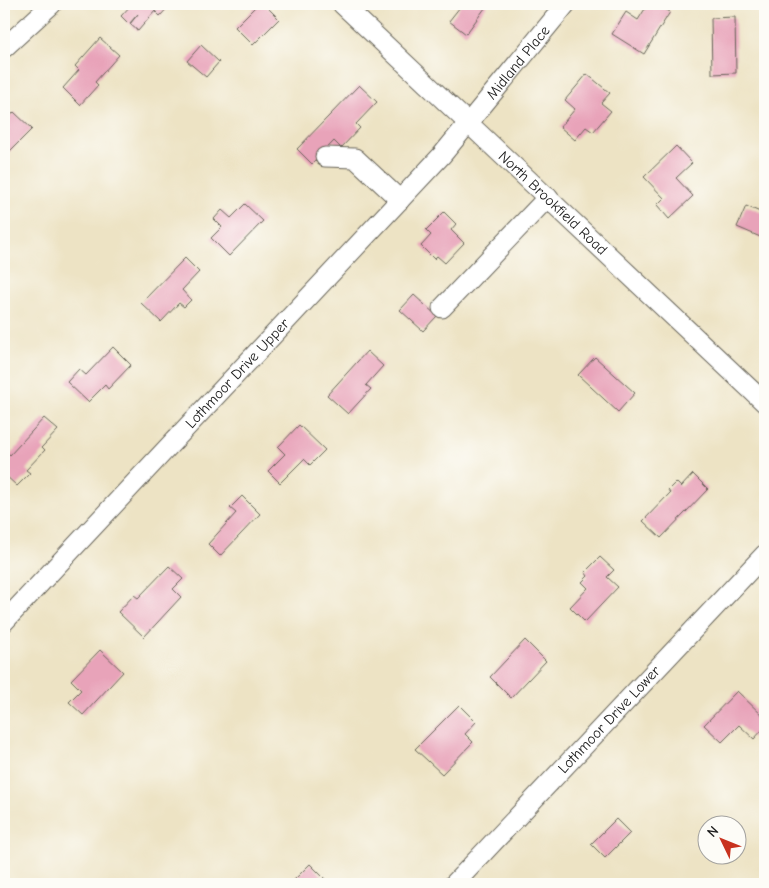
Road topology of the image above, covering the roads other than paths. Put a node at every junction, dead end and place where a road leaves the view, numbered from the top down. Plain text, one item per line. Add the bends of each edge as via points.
1 (52, 4) edge
2 (342, 4) edge
3 (566, 4) edge
4 (4, 48) edge
5 (468, 122) junction
6 (325, 157) dead end
7 (548, 197) junction
8 (400, 200) junction
9 (442, 308) dead end
10 (765, 403) edge
11 (765, 554) edge
12 (4, 622) edge
13 (454, 884) edge

1 - 4 street
2 - 5 street, North Brookfield Road
3 - 5 street, Midland Place
5 - 7 street, North Brookfield Road
5 - 8 street, Lothmoor Drive Upper
6 - 8 street via 355,158
7 - 9 street
7 - 10 street, North Brookfield Road
8 - 12 street, Lothmoor Drive Upper
11 - 13 street, Lothmoor Drive Lower

